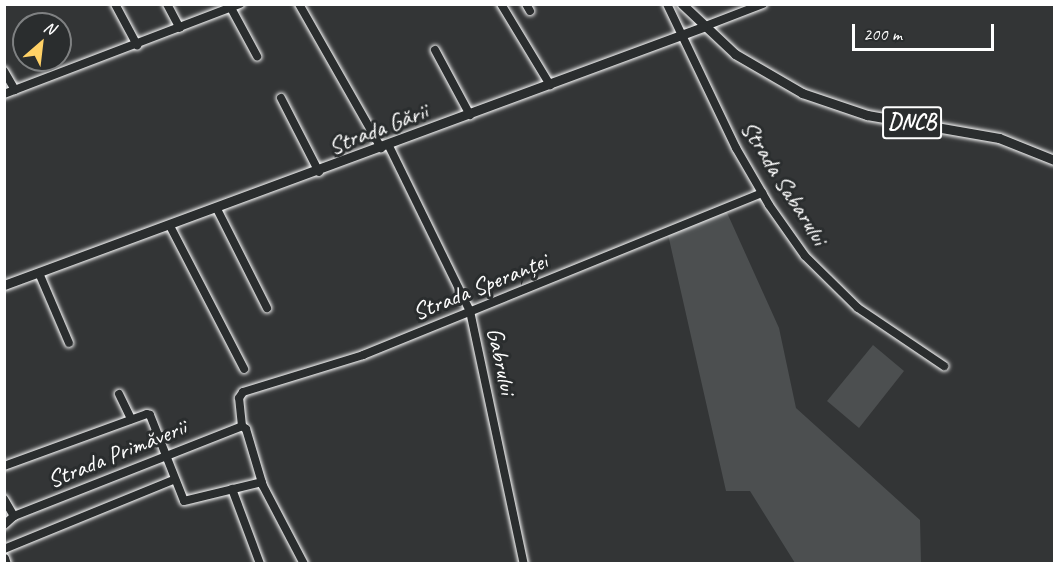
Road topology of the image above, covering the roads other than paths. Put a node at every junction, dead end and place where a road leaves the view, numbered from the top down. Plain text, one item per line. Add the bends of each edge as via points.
1 (115, 4) edge
2 (167, 4) edge
3 (240, 4) edge
4 (299, 4) edge
5 (501, 4) edge
6 (667, 4) edge
7 (682, 4) edge
8 (763, 4) edge
9 (231, 8) junction
10 (703, 27) junction
11 (180, 28) junction
12 (680, 35) junction
13 (136, 45) junction
14 (435, 50) dead end
15 (257, 56) dead end
16 (4, 71) edge
17 (550, 85) junction
18 (15, 90) junction
19 (4, 94) edge
20 (281, 98) dead end
21 (470, 115) junction
22 (385, 147) junction
23 (1054, 160) edge
24 (319, 172) junction
25 (762, 193) junction
26 (217, 210) junction
27 (170, 226) junction
28 (39, 273) junction
29 (4, 285) edge
30 (267, 308) dead end
31 (470, 311) junction
32 (69, 343) dead end
33 (944, 366) dead end
34 (244, 369) dead end
35 (119, 394) dead end
36 (131, 419) junction
37 (244, 427) junction
38 (165, 456) junction
39 (4, 466) edge
40 (173, 480) junction
41 (262, 482) junction
42 (232, 489) junction
43 (4, 499) edge
44 (14, 516) junction
45 (4, 525) edge
46 (4, 549) edge
47 (4, 558) edge
48 (6, 564) edge
49 (260, 564) edge
50 (304, 564) edge
51 (524, 564) edge

1 - 13 street
2 - 11 street
3 - 9 street
4 - 22 street, Gabrului
5 - 17 street
6 - 12 street, Strada Sabarului
7 - 10 main road, DNCB
8 - 10 street, Strada Gării
9 - 11 street
9 - 15 street
10 - 12 main road, Strada Gării
10 - 23 main road, DNCB via 751,65 831,105 881,118 982,134
11 - 13 street
12 - 17 main road, Strada Gării
12 - 25 street, Strada Sabarului
13 - 18 street
14 - 21 street
16 - 18 street
17 - 21 main road, Strada Gării
18 - 19 street
20 - 24 street
21 - 22 main road, Strada Gării
22 - 24 main road, Strada Gării
22 - 31 street, Gabrului
24 - 26 main road, Strada Gării
25 - 31 street, Strada Speranței
25 - 33 street, Strada Sabarului via 805,256 839,291 877,322
26 - 27 main road, Strada Gării
26 - 30 street
27 - 28 main road, Strada Gării
27 - 34 street
28 - 29 main road, Strada Gării
28 - 32 street
31 - 37 street, Strada Speranței via 363,355 243,392 239,398
31 - 51 street, Gabrului
35 - 36 street
36 - 38 street via 150,415
36 - 39 street
37 - 38 street, Strada Primăverii
37 - 41 street
38 - 40 street
38 - 44 street, Strada Primăverii
40 - 42 street via 184,501
40 - 46 street
41 - 42 street
41 - 50 street
42 - 49 street
43 - 44 street
44 - 45 street, Strada Primăverii
47 - 48 main road

